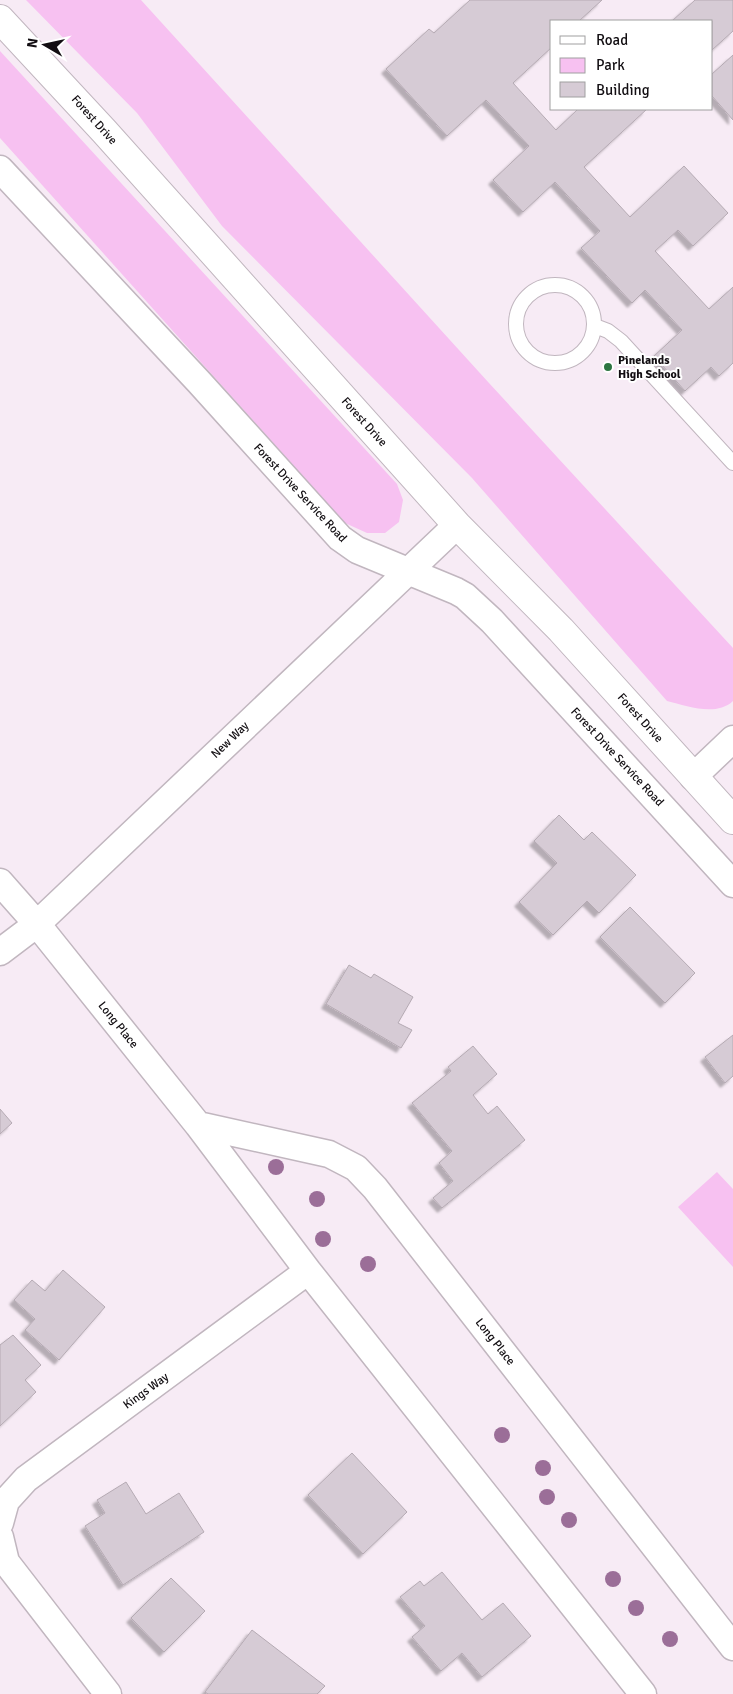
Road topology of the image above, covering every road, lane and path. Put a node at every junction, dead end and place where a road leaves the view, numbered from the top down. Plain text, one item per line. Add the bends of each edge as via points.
1 (0, 19) edge
2 (0, 169) edge
3 (595, 326) junction
4 (733, 463) edge
5 (456, 525) junction
6 (407, 572) junction
7 (733, 739) edge
8 (693, 777) junction
9 (733, 820) edge
10 (0, 882) edge
11 (733, 884) edge
12 (37, 924) junction
13 (0, 952) edge
14 (198, 1125) junction
15 (308, 1271) junction
16 (0, 1523) edge
17 (0, 1537) edge
18 (733, 1648) edge
19 (108, 1694) edge
20 (643, 1694) edge

1 - 5 main road, Forest Drive
2 - 6 street, Forest Drive Service Road via 340,538 357,550
3 - 3 lane via 587,349 578,357 554,364 531,356 517,335 516,323 518,310 533,291 557,284 580,293 588,302
3 - 4 lane via 621,341
5 - 6 street, New Way
5 - 8 main road, Forest Drive via 561,630
6 - 11 street, Forest Drive Service Road via 456,591 492,621
6 - 12 street, New Way
7 - 8 street
8 - 9 main road, Forest Drive
10 - 12 street, Long Place
12 - 13 street, New Way
12 - 14 street, Long Place
14 - 15 street, Long Place
14 - 18 street, Long Place via 329,1154 356,1168
15 - 16 street, Kings Way via 26,1479 6,1501
15 - 20 street, Long Place
17 - 19 street via 6,1562

